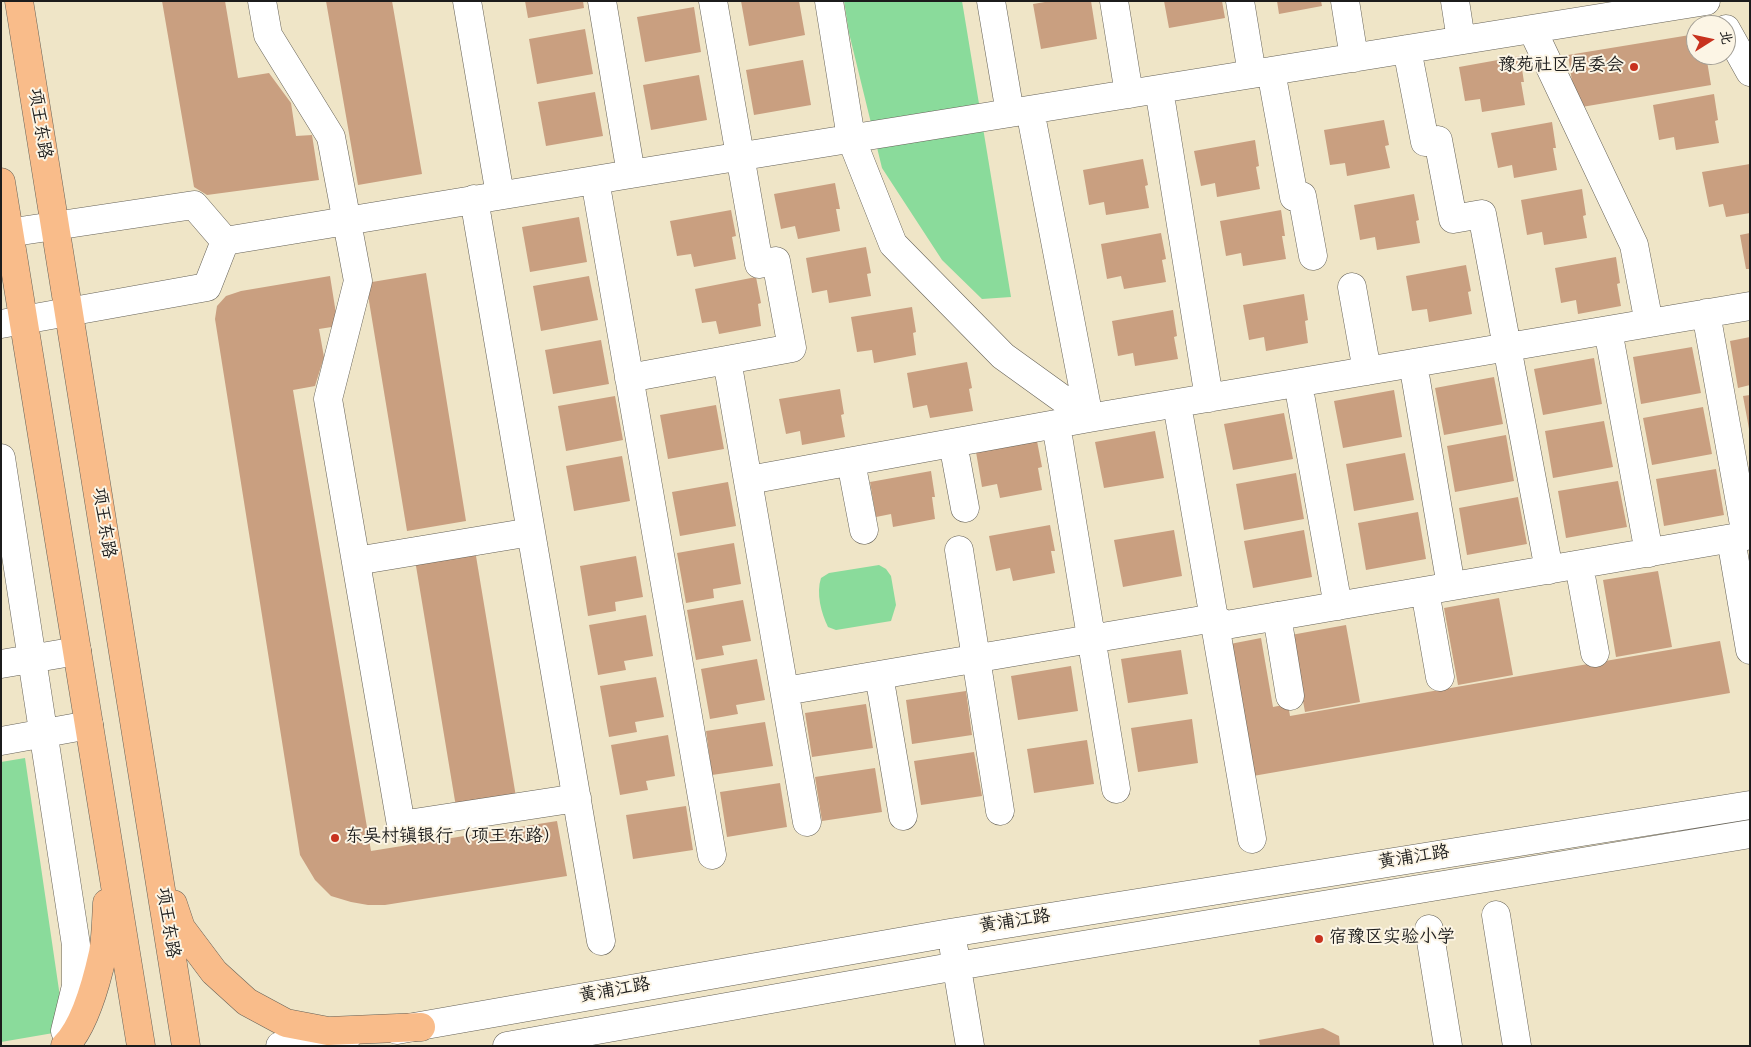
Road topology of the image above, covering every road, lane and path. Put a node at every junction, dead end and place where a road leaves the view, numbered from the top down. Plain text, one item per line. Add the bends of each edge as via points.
1 (19, 1) edge
2 (262, 1) edge
3 (468, 1) edge
4 (602, 1) edge
5 (713, 1) edge
6 (829, 1) edge
7 (991, 1) edge
8 (1114, 1) edge
9 (1240, 1) edge
10 (1345, 1) edge
11 (1455, 1) edge
12 (1702, 2) edge
13 (1578, 11) edge
14 (1714, 15) edge
15 (1532, 29) junction
16 (1461, 40) junction
17 (1736, 47) edge
18 (1407, 49) junction
19 (1354, 58) junction
20 (1750, 72) edge
21 (1262, 73) junction
22 (1158, 89) junction
23 (1129, 94) junction
24 (1020, 111) junction
25 (851, 138) junction
26 (740, 156) junction
27 (631, 174) junction
28 (595, 180) junction
29 (1, 182) edge
30 (487, 197) junction
31 (346, 220) junction
32 (54, 226) junction
33 (5, 234) edge
34 (226, 241) junction
35 (1313, 256) dead end
36 (1352, 287) dead end
37 (1750, 306) edge
38 (69, 312) junction
39 (1706, 313) junction
40 (12, 322) edge
41 (1648, 323) junction
42 (1608, 330) junction
43 (1508, 347) junction
44 (727, 360) junction
45 (1412, 363) junction
46 (1367, 372) junction
47 (628, 378) junction
48 (1298, 383) junction
49 (1209, 398) junction
50 (1177, 404) junction
51 (1089, 418) junction
52 (1056, 424) junction
53 (954, 443) junction
54 (1, 458) edge
55 (851, 462) junction
56 (749, 480) junction
57 (965, 508) dead end
58 (864, 530) dead end
59 (532, 532) junction
60 (1742, 537) edge
61 (959, 550) dead end
62 (1649, 553) junction
63 (356, 562) junction
64 (1579, 565) junction
65 (1550, 570) junction
66 (1438, 589) junction
67 (1338, 606) junction
68 (1277, 616) junction
69 (1214, 618) junction
70 (1091, 639) junction
71 (1750, 650) edge
72 (77, 651) junction
73 (1595, 653) dead end
74 (33, 658) junction
75 (976, 658) junction
76 (1, 664) edge
77 (879, 675) junction
78 (1440, 677) dead end
79 (785, 691) junction
80 (1290, 696) dead end
81 (89, 725) junction
82 (45, 733) junction
83 (1, 740) edge
84 (1116, 789) dead end
85 (577, 798) junction
86 (1750, 805) edge
87 (1000, 810) dead end
88 (903, 816) dead end
89 (807, 822) dead end
90 (1750, 834) edge
91 (1252, 838) dead end
92 (712, 855) dead end
93 (156, 857) junction
94 (111, 861) junction
95 (1496, 915) dead end
96 (1429, 929) dead end
97 (950, 934) junction
98 (602, 941) dead end
99 (957, 966) junction
100 (421, 1027) junction
101 (65, 1038) edge
102 (141, 1046) edge
103 (186, 1046) edge
104 (280, 1046) edge
105 (507, 1046) edge
106 (970, 1046) edge
107 (1448, 1046) edge
108 (1517, 1046) edge

1 - 32 main road, 项王东路
2 - 31 street via 268,35 331,137
3 - 30 street
4 - 27 street
5 - 26 street
6 - 25 street
7 - 24 street
8 - 23 street
9 - 21 street
10 - 19 street
11 - 16 street
12 - 13 street
12 - 14 street
13 - 15 street
15 - 16 street
15 - 41 street via 1634,245
16 - 18 street
17 - 20 street
18 - 19 street
18 - 43 street via 1425,142 1438,140 1454,219 1482,214
19 - 21 street
21 - 22 street
21 - 35 street via 1294,197 1302,196
22 - 23 street
22 - 49 street
23 - 24 street
24 - 25 street
24 - 51 street
25 - 26 street
25 - 51 street via 893,244 1003,356
26 - 27 street
26 - 44 street via 760,264 776,261 792,348
27 - 28 street
28 - 30 street
28 - 47 street
29 - 33 main road
30 - 31 street
30 - 59 street
31 - 34 street
31 - 63 street via 358,281 328,399
32 - 33 street
32 - 34 street via 194,205
32 - 38 main road, 项王东路
33 - 40 main road
34 - 38 street via 207,287
36 - 46 street
37 - 39 street
38 - 40 street
38 - 93 main road, 项王东路
39 - 41 street
39 - 60 street
40 - 72 main road
41 - 42 street
42 - 43 street
42 - 62 street
43 - 45 street
43 - 65 street
44 - 47 street
44 - 56 street
45 - 46 street
45 - 66 street
46 - 48 street
47 - 92 street
48 - 49 street
48 - 67 street
49 - 50 street
50 - 51 street
50 - 69 street
51 - 52 street
52 - 53 street
52 - 70 street
53 - 55 street
53 - 57 street
54 - 74 street
55 - 56 street
55 - 58 street
56 - 79 street
59 - 63 street
59 - 85 street
60 - 62 street
60 - 71 street
61 - 75 street
62 - 64 street
63 - 85 street via 401,826
64 - 65 street
64 - 73 street
65 - 66 street
66 - 67 street
66 - 78 street
67 - 68 street
68 - 69 street via 1226,625
68 - 80 street
69 - 70 street
69 - 91 street
70 - 75 street
70 - 84 street
72 - 74 street
72 - 81 main road
74 - 76 street
74 - 82 street
75 - 77 street
75 - 87 street
77 - 79 street
77 - 88 street
79 - 89 street
81 - 82 street
81 - 94 main road
82 - 83 street
82 - 101 street via 76,944 76,986
85 - 98 street
86 - 97 street, 黄浦江路
90 - 99 street, 黄浦江路
93 - 100 main road via 181,928 214,972 247,1002 286,1023 328,1031
93 - 103 main road, 项王东路
94 - 101 main road via 103,952 79,1029
94 - 102 main road
95 - 108 street
96 - 107 street
97 - 99 street
97 - 100 street, 黄浦江路
99 - 105 street, 黄浦江路
99 - 106 street
100 - 104 street, 黄浦江路

